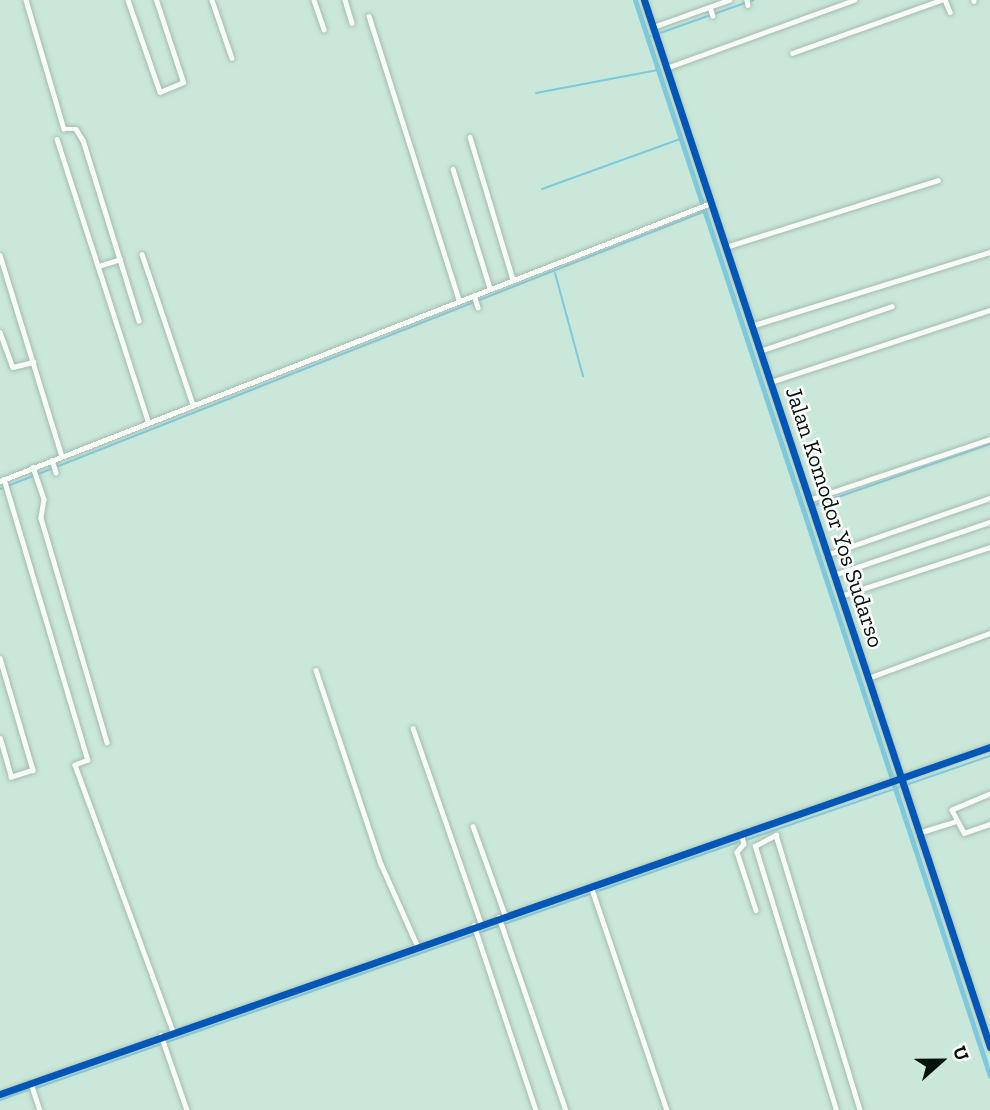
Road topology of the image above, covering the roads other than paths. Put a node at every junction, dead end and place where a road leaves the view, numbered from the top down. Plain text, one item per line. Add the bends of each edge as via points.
1 (26, 0) edge
2 (128, 0) edge
3 (156, 0) edge
4 (212, 0) edge
5 (314, 0) edge
6 (345, 0) edge
7 (644, 0) edge
8 (729, 0) edge
9 (854, 0) edge
10 (943, 0) edge
11 (950, 12) dead end
12 (369, 16) dead end
13 (352, 23) dead end
14 (653, 27) junction
15 (324, 29) dead end
16 (792, 53) dead end
17 (232, 58) dead end
18 (666, 68) junction
19 (470, 137) dead end
20 (57, 139) dead end
21 (453, 169) dead end
22 (938, 180) dead end
23 (709, 204) junction
24 (723, 248) junction
25 (990, 252) edge
26 (142, 254) dead end
27 (0, 256) edge
28 (120, 259) junction
29 (99, 266) junction
30 (513, 279) junction
31 (490, 288) junction
32 (474, 297) junction
33 (459, 300) junction
34 (478, 306) dead end
35 (891, 306) dead end
36 (990, 310) edge
37 (139, 321) dead end
38 (751, 327) junction
39 (0, 331) edge
40 (760, 351) junction
41 (33, 362) junction
42 (771, 382) junction
43 (193, 405) junction
44 (148, 420) junction
45 (990, 439) edge
46 (62, 456) junction
47 (53, 462) junction
48 (34, 470) junction
49 (56, 471) dead end
50 (3, 481) edge
51 (990, 499) edge
52 (811, 504) junction
53 (990, 522) edge
54 (990, 547) edge
55 (826, 555) junction
56 (833, 575) junction
57 (841, 596) junction
58 (990, 633) edge
59 (0, 658) edge
60 (316, 670) dead end
61 (868, 678) junction
62 (413, 727) dead end
63 (0, 739) edge
64 (107, 742) dead end
65 (990, 747) edge
66 (899, 779) junction
67 (990, 794) edge
68 (954, 822) junction
69 (990, 824) edge
70 (768, 825) junction
71 (472, 826) dead end
72 (741, 834) junction
73 (918, 834) junction
74 (771, 835) junction
75 (592, 888) junction
76 (756, 910) dead end
77 (501, 918) junction
78 (481, 923) junction
79 (474, 926) junction
80 (416, 945) junction
81 (173, 1031) junction
82 (161, 1036) junction
83 (990, 1047) edge
84 (32, 1084) junction
85 (0, 1094) edge
86 (40, 1110) edge
87 (187, 1110) edge
88 (536, 1110) edge
89 (566, 1110) edge
90 (667, 1110) edge
91 (836, 1110) edge
92 (860, 1110) edge

1 - 28 street via 64,129 76,129 83,140
2 - 3 street via 160,92 183,82
4 - 17 street
5 - 15 street
6 - 13 street
7 - 14 street, Jalan Komodor Yos Sudarso
8 - 14 street via 712,11
9 - 18 street
10 - 11 street
10 - 16 street
12 - 33 street
14 - 18 street, Jalan Komodor Yos Sudarso
18 - 23 street, Jalan Komodor Yos Sudarso
19 - 30 street
20 - 29 street
21 - 31 street
22 - 24 street
23 - 24 street, Jalan Komodor Yos Sudarso
23 - 30 street
24 - 38 street, Jalan Komodor Yos Sudarso
25 - 38 street
26 - 43 street
27 - 41 street
28 - 29 street
28 - 37 street
29 - 44 street
30 - 31 street
31 - 32 street
32 - 33 street
32 - 34 street
33 - 43 street
35 - 40 street
36 - 42 street
38 - 40 street, Jalan Komodor Yos Sudarso
39 - 41 street via 13,367
40 - 42 street, Jalan Komodor Yos Sudarso
41 - 46 street
42 - 52 street, Jalan Komodor Yos Sudarso
43 - 44 street
44 - 46 street
45 - 52 street
46 - 47 street
47 - 48 street
47 - 49 street
48 - 50 street
48 - 64 street via 41,519
50 - 81 street via 88,760 75,765
51 - 55 street
52 - 55 street, Jalan Komodor Yos Sudarso
53 - 56 street
54 - 57 street
55 - 56 street, Jalan Komodor Yos Sudarso
56 - 57 street, Jalan Komodor Yos Sudarso
57 - 61 street, Jalan Komodor Yos Sudarso
58 - 61 street
59 - 63 street via 33,770 11,777
60 - 80 street via 381,864
61 - 66 street, Jalan Komodor Yos Sudarso
62 - 78 street
65 - 66 street
66 - 70 street
66 - 73 street, Jalan Komodor Yos Sudarso
67 - 68 street via 956,806
68 - 69 street via 964,833
68 - 73 street
70 - 72 street
70 - 74 street
71 - 77 street
72 - 75 street
72 - 76 street via 744,841 737,852
73 - 83 street, Jalan Komodor Yos Sudarso
74 - 91 street via 755,846
74 - 92 street via 779,838
75 - 77 street
75 - 90 street
77 - 78 street
77 - 89 street
78 - 79 street
79 - 80 street
79 - 88 street
80 - 81 street
81 - 82 street
82 - 84 street
82 - 87 street
84 - 85 street
84 - 86 street

